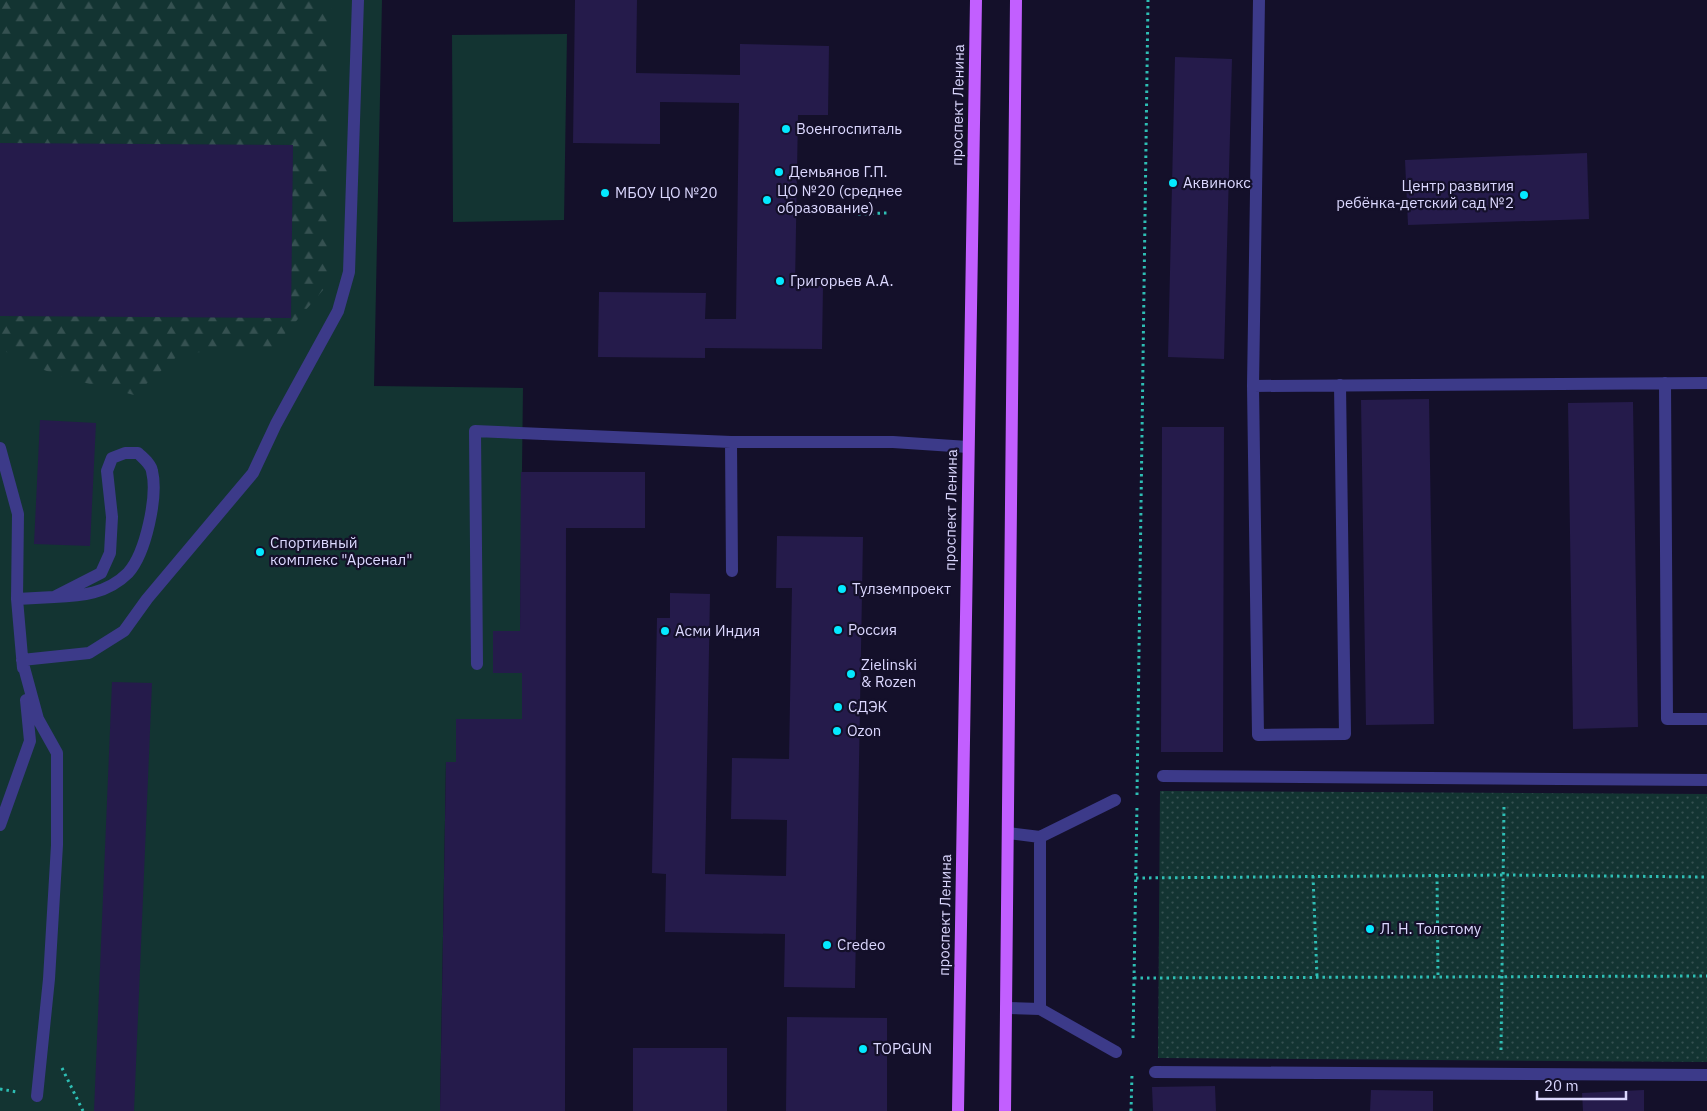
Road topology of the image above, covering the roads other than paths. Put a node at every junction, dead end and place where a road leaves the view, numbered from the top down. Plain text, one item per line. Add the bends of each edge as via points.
1 (358, 0) edge
2 (976, 0) edge
3 (1016, 0) edge
4 (1259, 0) edge
5 (1665, 383) junction
6 (1707, 383) edge
7 (1340, 385) junction
8 (1253, 386) junction
9 (731, 442) junction
10 (968, 447) junction
11 (0, 448) edge
12 (732, 571) dead end
13 (54, 598) junction
14 (17, 599) junction
15 (22, 660) junction
16 (477, 664) dead end
17 (1707, 719) edge
18 (1163, 776) road end
19 (1707, 780) edge
20 (1115, 800) road end
21 (0, 824) edge
22 (1008, 833) junction
23 (1040, 837) junction
24 (1006, 1008) junction
25 (1040, 1009) junction
26 (1116, 1052) dead end
27 (1155, 1072) dead end
28 (1707, 1076) edge
29 (37, 1096) dead end
30 (958, 1111) edge
31 (1005, 1111) edge

1 - 15 lane via 349,272 338,311 253,473 124,631 89,652
2 - 10 main road, проспект Ленина
3 - 22 main road
4 - 8 lane
5 - 6 lane
5 - 7 lane
5 - 17 lane via 1667,719
7 - 8 lane
7 - 8 lane via 1345,734 1258,735
9 - 10 lane via 893,442
9 - 12 lane
9 - 16 lane via 475,431
10 - 30 main road, проспект Ленина
11 - 14 lane via 18,514
13 - 13 lane via 90,595 128,572 143,545 153,487 152,469 138,453 112,458 107,471 112,517 110,553 101,573
13 - 14 lane
14 - 15 lane
15 - 21 lane via 30,741
15 - 29 lane via 38,719 57,753 57,845 49,979
18 - 19 lane
20 - 23 lane
22 - 23 lane
22 - 24 main road
23 - 25 lane
24 - 25 lane
24 - 31 main road
25 - 26 lane
27 - 28 lane

